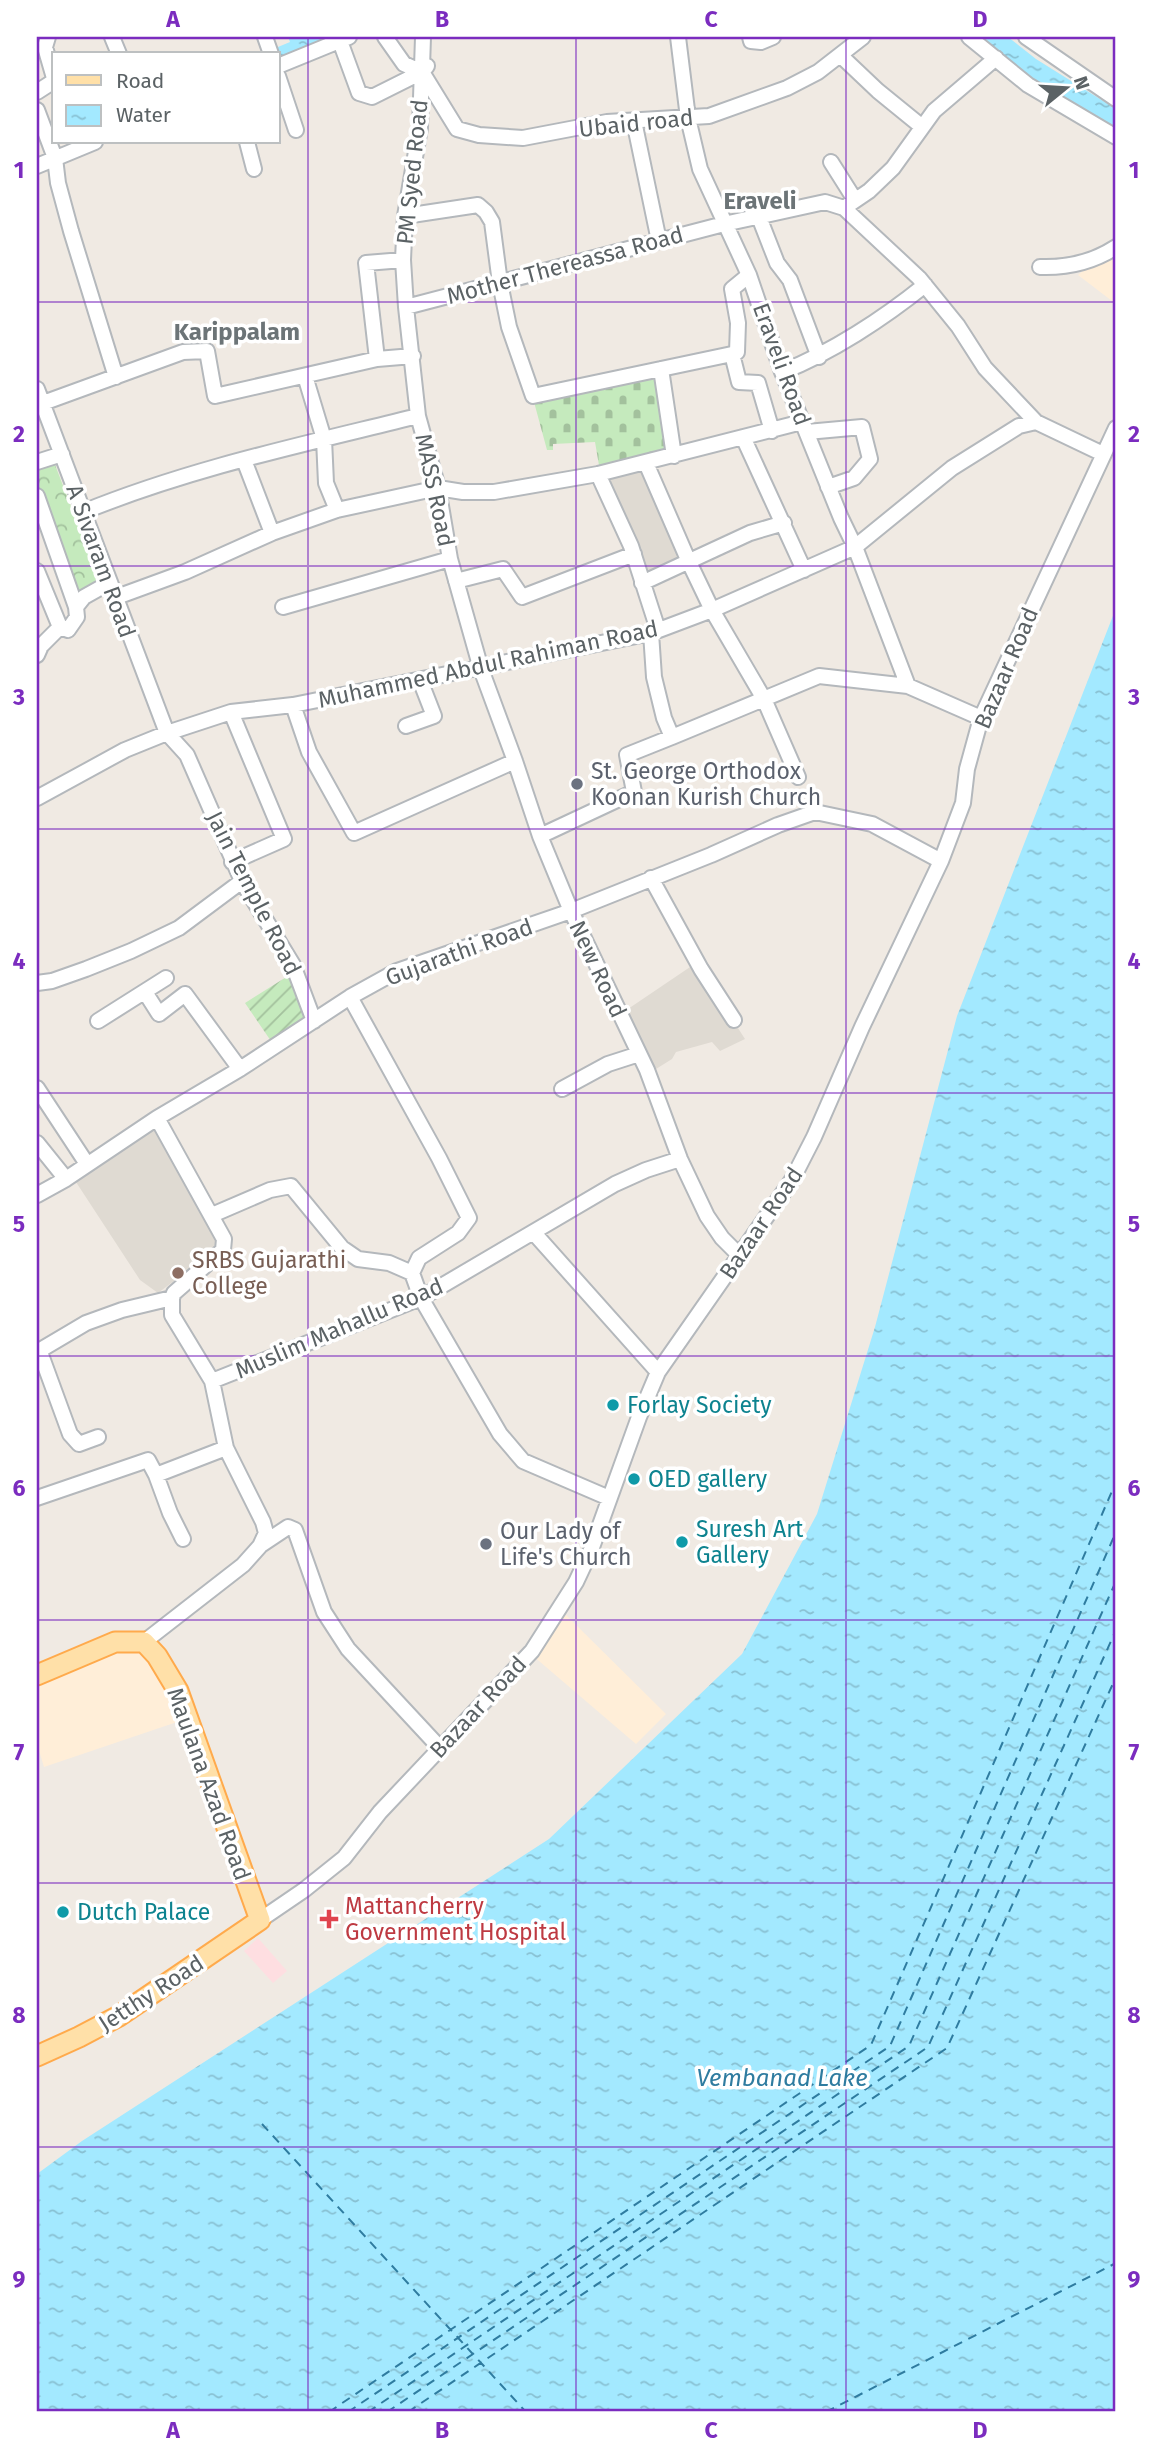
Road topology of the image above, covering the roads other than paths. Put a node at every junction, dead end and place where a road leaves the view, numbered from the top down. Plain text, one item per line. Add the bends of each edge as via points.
1 (48, 37) edge
2 (385, 37) edge
3 (424, 37) edge
4 (432, 37) edge
5 (678, 37) edge
6 (750, 37) edge
7 (773, 37) edge
8 (863, 37) edge
9 (969, 37) edge
10 (1026, 37) edge
11 (345, 39) edge
12 (1042, 42) edge
13 (840, 55) junction
14 (996, 58) junction
15 (280, 65) edge
16 (422, 72) junction
17 (52, 73) edge
18 (52, 81) edge
19 (280, 82) edge
20 (37, 92) edge
21 (1116, 99) edge
22 (37, 110) edge
23 (688, 118) junction
24 (634, 121) junction
25 (922, 126) junction
26 (296, 130) dead end
27 (1116, 137) edge
28 (41, 138) edge
29 (89, 144) edge
30 (248, 144) edge
31 (54, 156) junction
32 (831, 162) dead end
33 (37, 166) edge
34 (254, 169) dead end
35 (849, 204) junction
36 (405, 216) junction
37 (759, 217) junction
38 (724, 223) junction
39 (659, 241) junction
40 (1116, 247) edge
41 (403, 260) junction
42 (1040, 267) dead end
43 (749, 275) junction
44 (500, 283) junction
45 (925, 285) junction
46 (406, 307) junction
47 (732, 354) junction
48 (413, 356) junction
49 (818, 357) junction
50 (376, 359) junction
51 (661, 369) junction
52 (782, 372) junction
53 (305, 376) junction
54 (116, 377) junction
55 (37, 389) edge
56 (43, 403) junction
57 (418, 416) junction
58 (1036, 422) junction
59 (804, 427) junction
60 (1116, 428) edge
61 (772, 431) junction
62 (743, 437) junction
63 (324, 439) junction
64 (62, 454) junction
65 (1104, 454) junction
66 (674, 456) junction
67 (244, 460) junction
68 (37, 462) edge
69 (646, 463) junction
70 (598, 474) junction
71 (828, 487) junction
72 (438, 488) junction
73 (37, 496) edge
74 (337, 510) junction
75 (83, 512) junction
76 (784, 523) junction
77 (272, 533) junction
78 (855, 547) junction
79 (634, 554) junction
80 (450, 559) junction
81 (689, 562) junction
82 (804, 570) junction
83 (37, 571) edge
84 (456, 581) junction
85 (109, 583) junction
86 (642, 583) junction
87 (114, 598) junction
88 (76, 607) junction
89 (283, 607) dead end
90 (712, 610) junction
91 (60, 627) junction
92 (654, 631) junction
93 (37, 655) edge
94 (481, 669) junction
95 (420, 680) junction
96 (908, 686) junction
97 (764, 699) junction
98 (293, 705) junction
99 (231, 712) junction
100 (981, 718) junction
101 (406, 726) dead end
102 (167, 733) junction
103 (672, 737) junction
104 (515, 761) junction
105 (798, 777) dead end
106 (37, 798) edge
107 (540, 836) junction
108 (941, 861) junction
109 (232, 862) junction
110 (650, 878) junction
111 (242, 881) junction
112 (571, 911) junction
113 (166, 978) dead end
114 (37, 983) edge
115 (145, 992) junction
116 (350, 997) junction
117 (734, 1020) dead end
118 (98, 1021) dead end
119 (314, 1021) junction
120 (639, 1054) junction
121 (240, 1069) junction
122 (37, 1088) edge
123 (562, 1089) dead end
124 (157, 1118) junction
125 (37, 1143) edge
126 (680, 1159) junction
127 (87, 1164) junction
128 (66, 1179) junction
129 (37, 1195) edge
130 (212, 1215) junction
131 (534, 1233) junction
132 (740, 1256) junction
133 (412, 1273) junction
134 (172, 1298) junction
135 (421, 1298) junction
136 (38, 1352) edge
137 (658, 1372) junction
138 (42, 1378) edge
139 (212, 1381) junction
140 (98, 1437) dead end
141 (226, 1448) junction
142 (156, 1475) junction
143 (37, 1498) edge
144 (609, 1498) junction
145 (183, 1539) dead end
146 (260, 1546) junction
147 (144, 1642) junction
148 (37, 1675) edge
149 (440, 1748) junction
150 (260, 1920) junction
151 (37, 2056) edge

1 - 17 street via 44,47
2 - 16 street via 404,65
3 - 16 street, PM Syed Road
4 - 16 street
5 - 23 street, Eraveli Road
6 - 7 street via 761,42
8 - 13 street, Ubaid road
9 - 14 street
10 - 12 street
11 - 15 street
11 - 16 street via 359,93 372,97
12 - 21 street
13 - 23 street, Ubaid road via 787,88 709,116
13 - 25 street
14 - 25 street
14 - 27 street via 1028,85
16 - 24 street, Ubaid road via 457,129 479,135 523,138
16 - 36 street, PM Syed Road via 420,128
18 - 20 street
19 - 26 street
22 - 28 street
23 - 24 street, Ubaid road
23 - 38 street, Eraveli Road via 700,169
24 - 39 street
25 - 35 street via 893,168
28 - 31 street
29 - 31 street
30 - 34 street
31 - 33 street
31 - 54 street via 71,231
32 - 35 street
35 - 37 street, Mother Thereassa Road via 825,202
35 - 45 street
36 - 41 street, PM Syed Road
36 - 44 street via 478,205 492,222
37 - 38 street, Mother Thereassa Road
37 - 49 street via 777,263 790,280
38 - 39 street, Mother Thereassa Road
38 - 43 street, Eraveli Road
39 - 44 street, Mother Thereassa Road
40 - 42 street via 1080,264
41 - 46 street, PM Syed Road
41 - 50 street via 366,263
43 - 47 street via 732,289 738,323 737,352
43 - 52 street, Eraveli Road
44 - 46 street, Mother Thereassa Road
44 - 51 street via 509,327 533,396
45 - 49 street
45 - 58 street via 985,368
46 - 48 street, MASS Road
47 - 51 street
47 - 61 street via 739,382 758,383
48 - 50 street
48 - 57 street, MASS Road
49 - 52 street
50 - 53 street
51 - 66 street
52 - 59 street, Eraveli Road
53 - 54 street via 215,396 207,351 183,352
53 - 63 street
54 - 56 street
55 - 56 street, A Sivaram Road
56 - 64 street, A Sivaram Road
57 - 63 street
57 - 72 street, MASS Road
58 - 65 street
58 - 78 street, Muhammed Abdul Rahiman Road via 1019,426 952,468
59 - 61 street
59 - 71 street, Eraveli Road
59 - 71 street via 862,427 870,459 854,478
60 - 65 street, Bazaar Road
61 - 62 street
62 - 66 street
62 - 76 street
63 - 67 street
63 - 74 street via 326,483
64 - 68 street
64 - 75 street, A Sivaram Road
65 - 100 street, Bazaar Road
66 - 69 street
67 - 75 street
67 - 77 street
69 - 70 street
69 - 81 street
70 - 72 street via 495,492
70 - 79 street
71 - 78 street, Eraveli Road
72 - 74 street
72 - 80 street, MASS Road
73 - 88 street
74 - 77 street
75 - 85 street, A Sivaram Road
76 - 81 street via 750,533
76 - 82 street
77 - 87 street
78 - 82 street, Muhammed Abdul Rahiman Road
78 - 96 street, Eraveli Road
79 - 84 street via 522,597 503,569
79 - 86 street
80 - 84 street, MASS Road
80 - 89 street
81 - 86 street
81 - 90 street
82 - 90 street, Muhammed Abdul Rahiman Road
83 - 91 street
84 - 94 street, MASS Road
85 - 87 street, A Sivaram Road
85 - 88 street
86 - 92 street
87 - 102 street, A Sivaram Road
88 - 91 street via 77,617 68,630
90 - 92 street, Muhammed Abdul Rahiman Road
90 - 97 street
91 - 93 street
92 - 94 street, Muhammed Abdul Rahiman Road
92 - 103 street via 654,677
94 - 95 street, Muhammed Abdul Rahiman Road
94 - 104 street, New Road
95 - 98 street, Muhammed Abdul Rahiman Road
95 - 101 street via 434,716
96 - 97 street via 819,676
96 - 100 street
97 - 103 street
97 - 105 street
98 - 99 street, Muhammed Abdul Rahiman Road
98 - 104 street via 309,752 354,833
99 - 102 street, Muhammed Abdul Rahiman Road
99 - 109 street via 284,839
100 - 108 street, Bazaar Road via 963,803
102 - 106 street, Muhammed Abdul Rahiman Road via 125,750
102 - 109 street, Jain Temple Road via 187,755
103 - 107 street via 627,755 634,792
104 - 107 street, New Road
107 - 112 street, New Road
108 - 110 street, Gujarathi Road via 872,824 816,813
108 - 132 street, Bazaar Road via 809,1148
109 - 111 street, Jain Temple Road
110 - 112 street, Gujarathi Road
110 - 117 street
111 - 114 street via 179,928 86,969
111 - 119 street, Jain Temple Road via 293,965
112 - 116 street, Gujarathi Road via 397,971
112 - 120 street, New Road
113 - 115 street
115 - 118 street
115 - 121 street via 159,1014 185,994
116 - 119 street, Gujarathi Road
116 - 133 street via 469,1218 458,1233 419,1258
119 - 121 street
120 - 123 street via 608,1064
120 - 126 street, New Road
121 - 124 street
122 - 127 street
124 - 127 street
124 - 130 street
125 - 128 street
126 - 131 street, Muslim Mahallu Road via 615,1184
126 - 132 street, New Road via 707,1216
127 - 128 street
128 - 129 street
130 - 133 street via 291,1186 342,1248 358,1259
130 - 134 street via 224,1240 223,1250
131 - 135 street, Muslim Mahallu Road
131 - 137 street
132 - 137 street, Bazaar Road
133 - 135 street
134 - 136 street via 86,1324
134 - 139 street via 172,1315
135 - 139 street, Muslim Mahallu Road
135 - 144 street via 500,1434 523,1461
136 - 138 street
137 - 144 street, Bazaar Road
138 - 140 street via 79,1444
139 - 141 street, Muslim Mahallu Road
141 - 142 street
141 - 146 street, Muslim Mahallu Road via 263,1522 266,1533
142 - 143 street via 148,1460
142 - 145 street
144 - 149 street, Bazaar Road via 576,1581 532,1651
146 - 147 street via 243,1565
146 - 149 street via 288,1527 295,1530 324,1612 348,1649
147 - 148 main road via 115,1642
147 - 150 main road, Maulana Azad Road via 178,1691
149 - 150 street, Bazaar Road via 344,1858
150 - 151 main road, Jetthy Road via 120,2016

